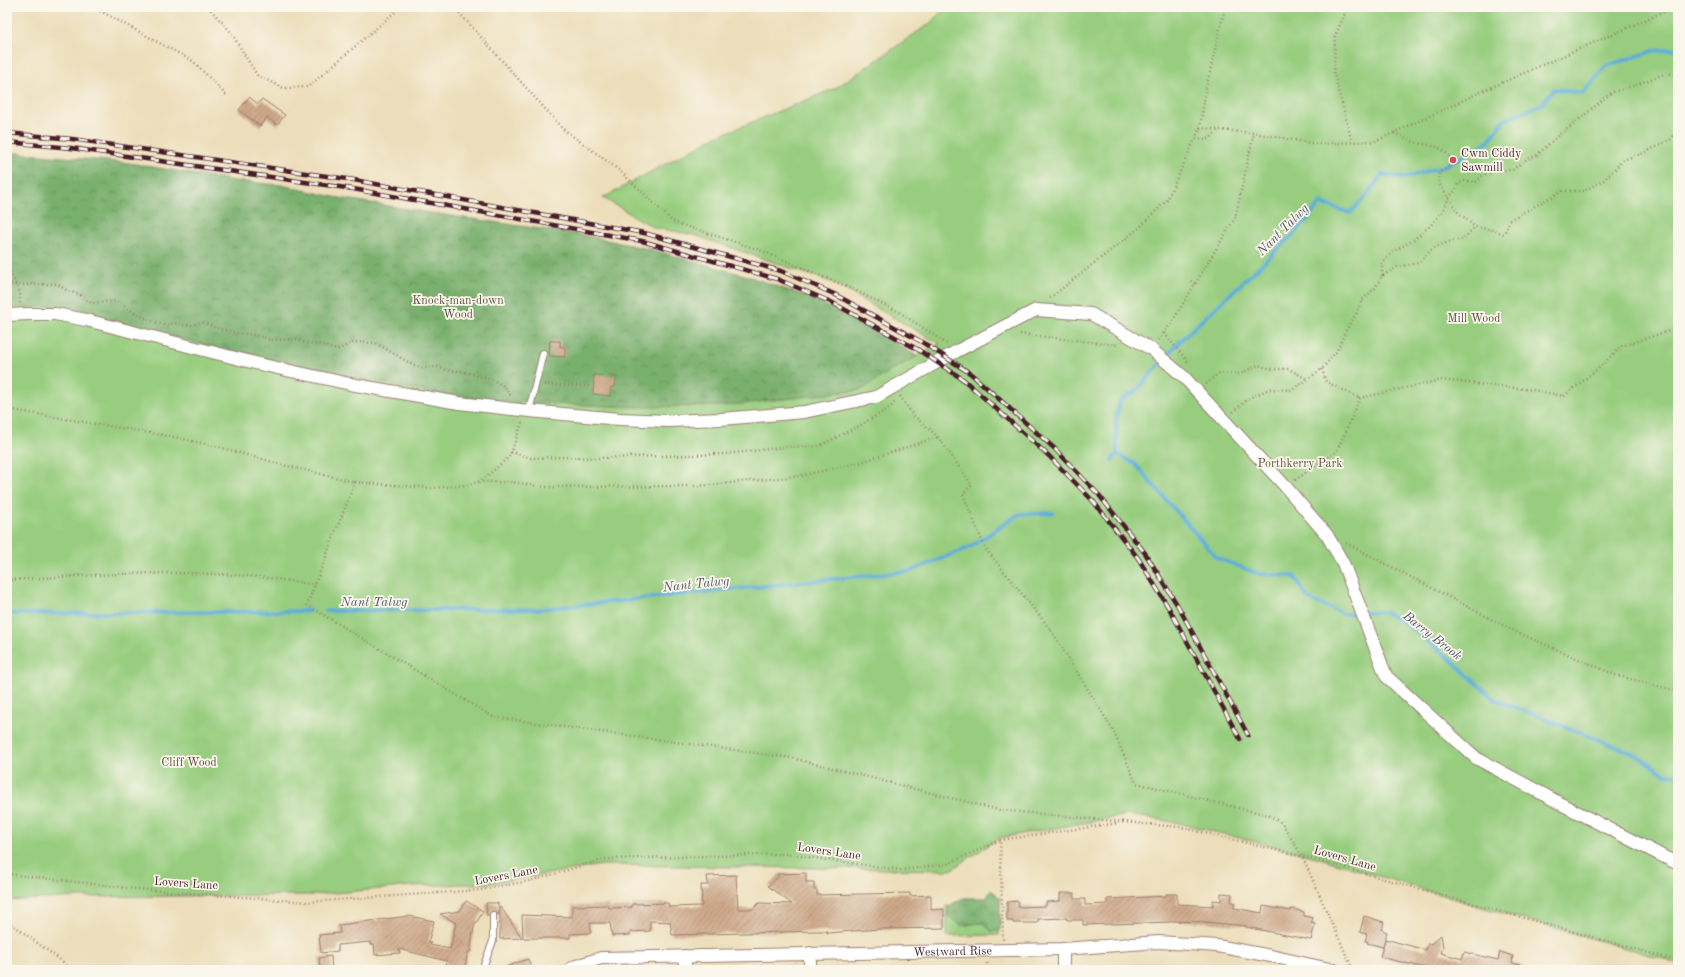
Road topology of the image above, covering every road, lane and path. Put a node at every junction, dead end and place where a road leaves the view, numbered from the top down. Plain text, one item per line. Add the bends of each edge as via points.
1 (93, 7) edge
2 (208, 7) edge
3 (401, 7) edge
4 (454, 7) edge
5 (1226, 7) edge
6 (1348, 7) edge
7 (1675, 7) edge
8 (1678, 76) edge
9 (226, 95) dead end
10 (1200, 128) junction
11 (1219, 130) junction
12 (1678, 131) edge
13 (1254, 133) junction
14 (1394, 133) junction
15 (1195, 138) junction
16 (1352, 142) junction
17 (1449, 197) junction
18 (1475, 227) junction
19 (7, 265) edge
20 (1382, 276) junction
21 (1190, 281) dead end
22 (1195, 284) junction
23 (16, 285) junction
24 (7, 286) edge
25 (1036, 310) junction
26 (20, 314) junction
27 (7, 316) edge
28 (1678, 328) edge
29 (1164, 333) junction
30 (957, 351) junction
31 (1154, 351) junction
32 (1179, 352) dead end
33 (543, 353) dead end
34 (1322, 369) junction
35 (1307, 379) junction
36 (535, 385) junction
37 (591, 386) dead end
38 (894, 387) junction
39 (1198, 391) junction
40 (1360, 398) junction
41 (7, 409) edge
42 (528, 411) junction
43 (1224, 420) junction
44 (938, 437) junction
45 (355, 482) junction
46 (478, 482) junction
47 (1286, 486) junction
48 (1327, 535) junction
49 (7, 580) edge
50 (315, 585) junction
51 (1678, 691) edge
52 (1124, 822) junction
53 (1000, 840) junction
54 (1302, 856) junction
55 (1678, 864) edge
56 (7, 874) edge
57 (493, 915) dead end
58 (7, 923) edge
59 (1063, 949) junction
60 (1003, 950) junction
61 (810, 954) junction
62 (685, 956) junction
63 (1678, 961) edge
64 (74, 970) edge
65 (386, 970) edge
66 (399, 970) edge
67 (482, 970) edge
68 (569, 970) edge
69 (685, 970) edge
70 (810, 970) edge
71 (1063, 970) edge
72 (1334, 970) edge
73 (1353, 970) edge

1 - 9 path via 193,61
2 - 3 path via 230,31 257,75 283,88 308,87
4 - 30 path via 563,129 619,170 673,222 757,249 848,287 899,312
5 - 10 path via 1206,88
6 - 16 path via 1335,36 1334,73
7 - 14 path via 1485,90
8 - 17 path via 1667,73 1612,92 1561,132 1537,155 1512,170 1498,170 1482,176 1476,182 1464,181 1458,184
10 - 11 path
10 - 15 path
11 - 13 path
11 - 15 path via 1209,139
12 - 18 path via 1670,140 1623,160 1604,180 1584,191 1562,191 1510,220 1504,234
13 - 16 path via 1317,144
13 - 22 path via 1235,218
14 - 16 path via 1376,141
14 - 17 path via 1412,142 1438,146 1450,158 1454,164 1439,172 1439,183
15 - 25 path via 1167,200 1139,228
17 - 18 path via 1458,212
17 - 20 path via 1430,226 1412,241 1394,251 1382,263
18 - 20 path via 1463,239 1433,248 1418,263 1397,267
19 - 23 path
20 - 34 path via 1376,288 1362,300 1337,351
21 - 22 path
22 - 29 path
23 - 24 path
23 - 26 path via 20,293
23 - 42 path via 57,284 79,294 91,303 116,301 135,313 167,325 193,325 202,322 213,327 271,340 298,339 305,343 338,350 354,342 376,344 421,368 438,367 491,379 505,387
25 - 30 street
25 - 31 street via 1091,314
26 - 27 street
26 - 42 street via 55,314 86,320 259,364 350,384 459,403
28 - 40 path via 1622,346 1564,396 1441,380
29 - 31 path
29 - 32 path
30 - 38 street
31 - 39 street
33 - 36 lane
34 - 35 path
34 - 40 path via 1326,382
35 - 39 path via 1289,369 1271,369 1258,365 1240,374 1219,373
35 - 43 path via 1292,390 1269,389 1249,398
36 - 37 path
36 - 42 lane
38 - 42 street via 876,397 804,412 721,419 668,422
38 - 44 path via 912,414
39 - 43 street
40 - 47 path via 1337,451
41 - 45 path via 174,437
42 - 46 path via 510,456
43 - 47 street
44 - 46 path via 858,463 799,476 699,486 545,487 512,482
44 - 54 path via 972,485 963,494 985,548 1051,630 1113,730 1136,783 1268,816 1282,823
45 - 46 path via 431,488
45 - 50 path
47 - 48 street
48 - 51 path via 1516,632 1618,676
48 - 55 street via 1343,563 1386,676 1476,758
49 - 50 path via 146,572 257,576
50 - 52 path via 307,604 493,717 792,758 999,810
52 - 53 path, Lovers Lane
52 - 54 path, Lovers Lane via 1180,827
53 - 56 path, Lovers Lane via 947,864 901,870 786,854 605,859 534,880 481,890 307,902 138,889
53 - 60 path
54 - 63 path, Lovers Lane
54 - 73 path
57 - 67 lane via 493,941
58 - 64 path
59 - 60 street, Westward Rise
59 - 71 street
59 - 72 street, Westward Rise via 1159,942 1217,946
60 - 61 street, Westward Rise
61 - 62 street, Westward Rise
61 - 70 street
62 - 68 street, Westward Rise via 601,958
62 - 69 street
65 - 66 lane

